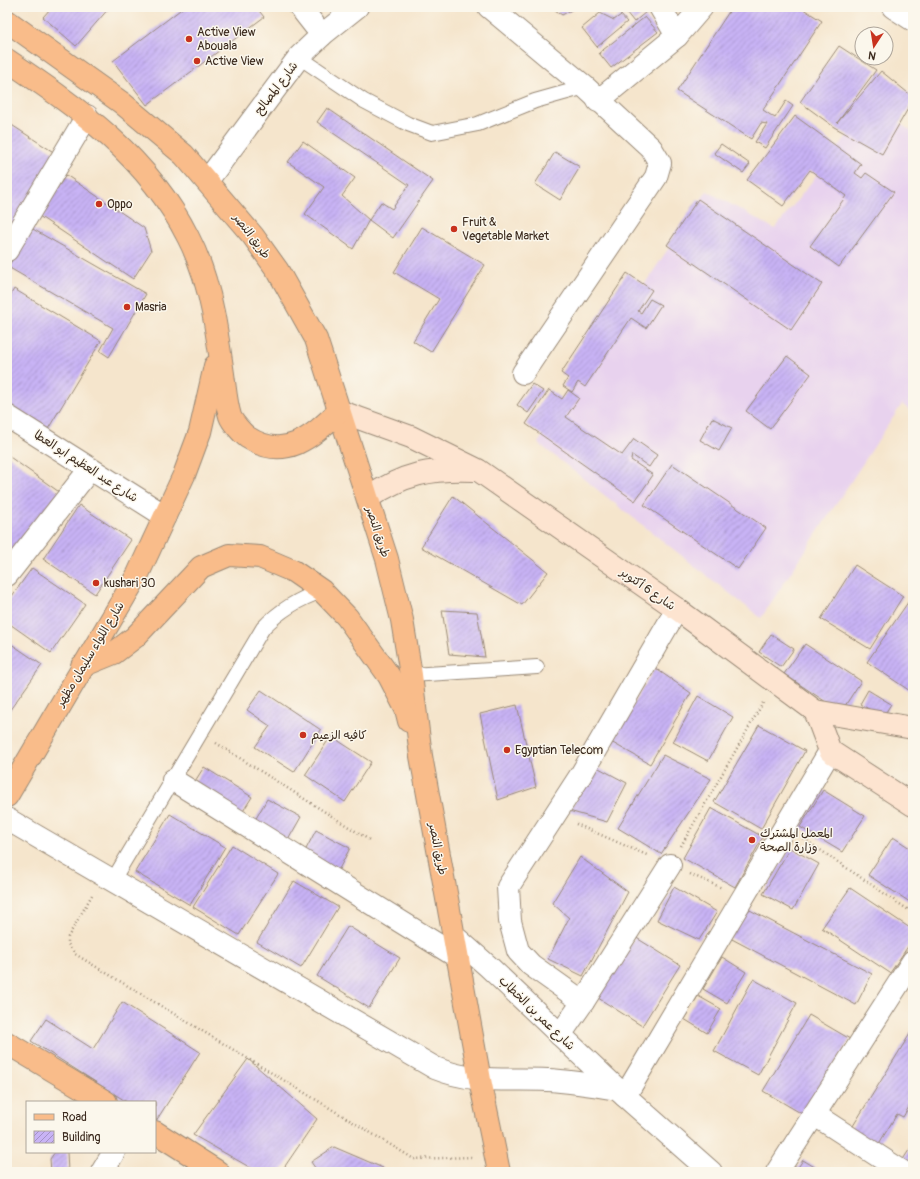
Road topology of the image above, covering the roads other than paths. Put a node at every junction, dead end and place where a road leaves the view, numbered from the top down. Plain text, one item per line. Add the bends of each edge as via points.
1 (300, 7) edge
2 (357, 7) edge
3 (489, 7) edge
4 (660, 7) edge
5 (702, 7) edge
6 (892, 7) edge
7 (913, 20) edge
8 (7, 21) edge
9 (322, 35) junction
10 (677, 36) junction
11 (299, 57) junction
12 (9, 67) edge
13 (592, 94) junction
14 (87, 116) junction
15 (207, 180) junction
16 (7, 250) edge
17 (218, 349) junction
18 (523, 373) dead end
19 (339, 412) junction
20 (9, 420) edge
21 (90, 469) junction
22 (478, 470) junction
23 (368, 498) junction
24 (165, 516) junction
25 (7, 575) edge
26 (322, 591) junction
27 (677, 609) junction
28 (82, 666) junction
29 (537, 667) dead end
30 (411, 675) junction
31 (815, 711) junction
32 (913, 728) edge
33 (830, 751) junction
34 (421, 756) junction
35 (173, 780) junction
36 (7, 796) edge
37 (913, 805) edge
38 (7, 819) edge
39 (670, 865) road end
40 (108, 878) junction
41 (457, 948) junction
42 (913, 961) edge
43 (583, 1002) junction
44 (560, 1034) junction
45 (7, 1043) edge
46 (480, 1080) junction
47 (621, 1093) junction
48 (104, 1101) edge
49 (815, 1115) junction
50 (156, 1133) edge
51 (113, 1153) edge
52 (496, 1167) edge
53 (102, 1172) edge
54 (218, 1172) edge
55 (711, 1172) edge
56 (777, 1172) edge
57 (903, 1172) edge

1 - 9 street
2 - 9 street, شارع المصالح
3 - 13 street
4 - 10 street
5 - 10 street
6 - 7 street
8 - 15 main road, طريق النصر via 122,103 184,155
9 - 11 street, شارع المصالح
10 - 13 street
11 - 13 lane via 364,101 408,124 432,133 478,124 535,101
11 - 15 street, شارع المصالح
12 - 14 main road
13 - 18 street via 651,148 660,163 656,177
14 - 16 street
14 - 17 main road via 142,168 170,205 189,238 203,274 213,311
15 - 19 main road, طريق النصر via 253,236 278,271 300,309 316,339
17 - 19 main road via 231,418 246,437 269,447 294,446 315,434
17 - 24 main road, شارع اللواء سليمان مظهر via 200,432
19 - 22 street, شارع 6 أكتوبر via 410,437
19 - 23 main road, طريق النصر
20 - 21 street, شارع عبد العظيم ابو العطا
21 - 24 street, شارع عبد العظيم ابو العطا
21 - 25 street
22 - 23 street via 447,469 425,472 404,478
22 - 27 street, شارع 6 أكتوبر
23 - 30 main road, طريق النصر via 402,620
24 - 28 main road, شارع اللواء سليمان مظهر via 138,574
26 - 28 main road via 293,571 260,557 229,555 202,567 135,637 114,653
26 - 34 main road via 347,616 389,676 406,709
26 - 35 lane via 296,601 263,628
27 - 31 street, شارع 6 أكتوبر
27 - 43 street via 556,815 508,887 510,921 518,951 531,965
28 - 36 main road, شارع اللواء سليمان مظهر
29 - 30 lane
30 - 34 main road, طريق النصر
31 - 32 street, شارع 6 أكتوبر
31 - 33 street
33 - 37 street
33 - 47 street via 743,898
34 - 41 main road, طريق النصر
35 - 40 lane
35 - 41 street, شارع عمر بن الخطاب
38 - 40 street
39 - 43 street
40 - 46 street via 435,1068 457,1076
41 - 44 street, شارع عمر بن الخطاب
41 - 46 main road, طريق النصر
42 - 49 street
43 - 44 street
44 - 47 street, شارع عمر بن الخطاب
45 - 48 main road
46 - 47 street via 549,1080
46 - 52 main road, طريق النصر
47 - 55 street, شارع عمر بن الخطاب
49 - 56 street
49 - 57 street
50 - 54 main road
51 - 53 street

